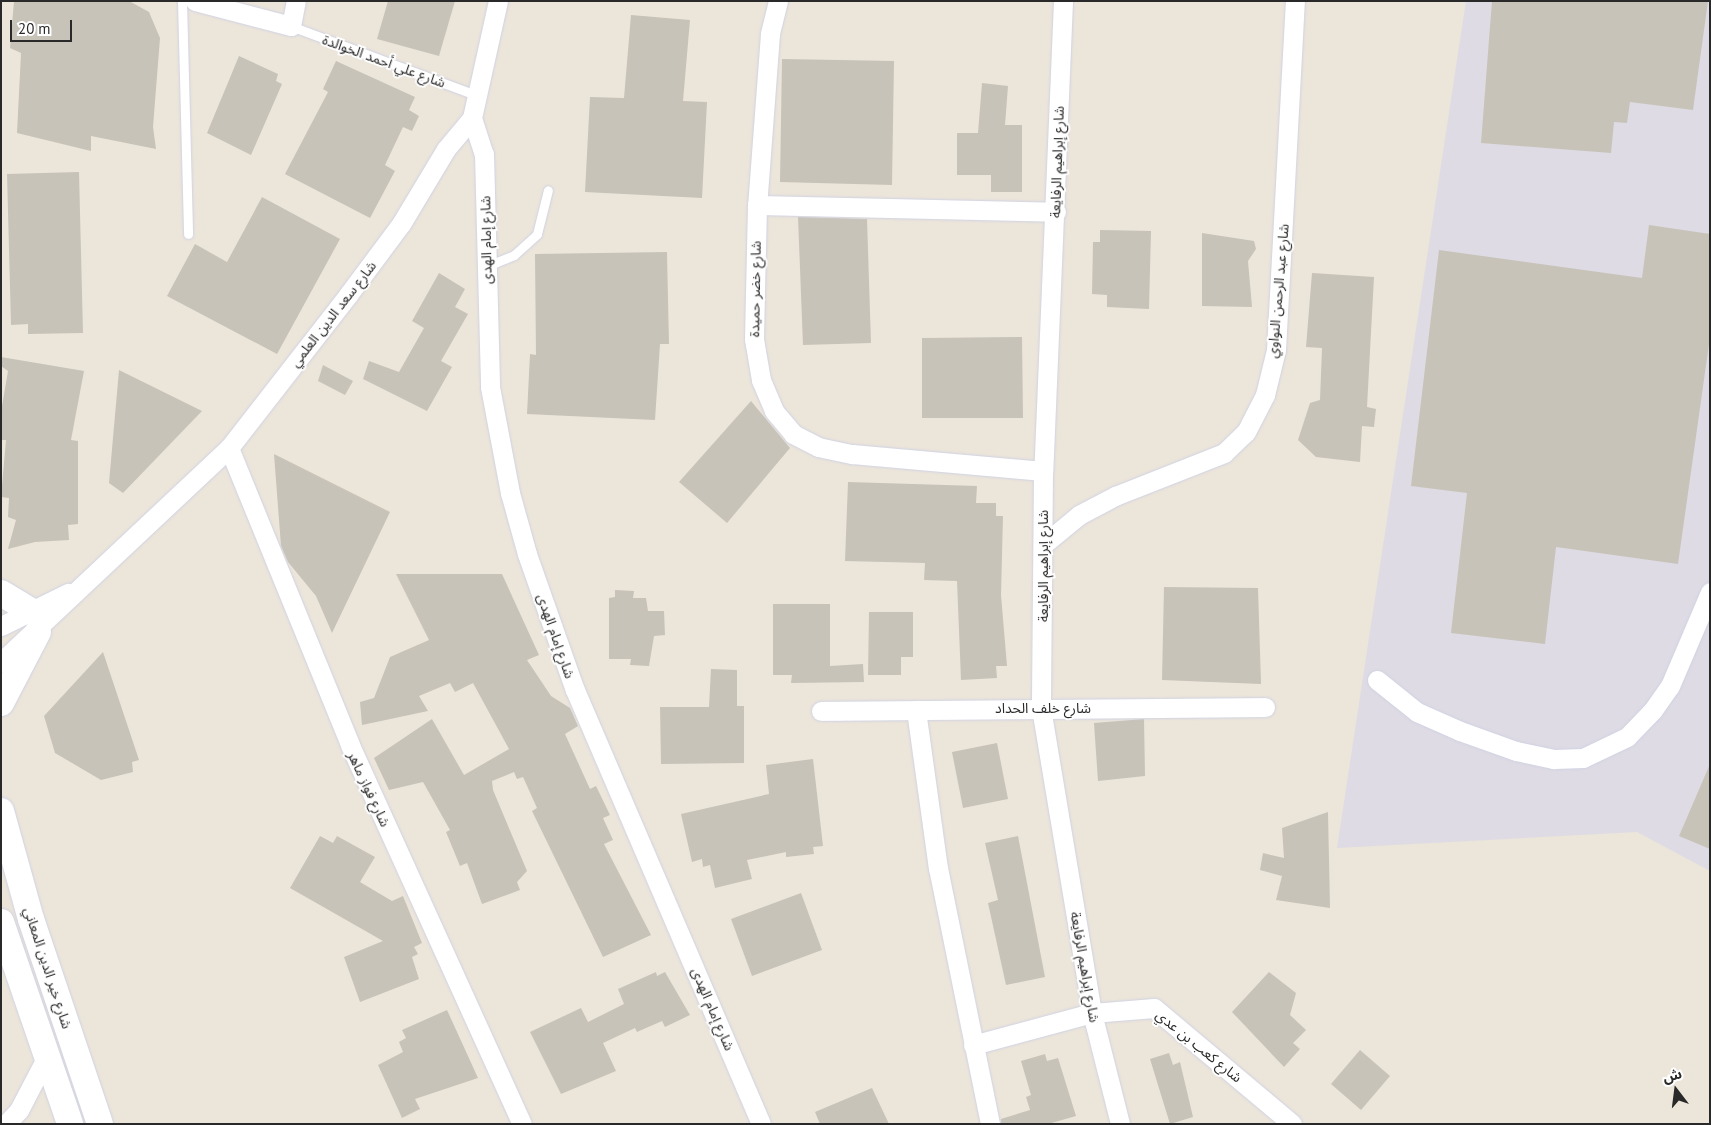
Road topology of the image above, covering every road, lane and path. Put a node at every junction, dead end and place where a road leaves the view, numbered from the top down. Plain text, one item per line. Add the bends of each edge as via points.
1 (182, 1) edge
2 (195, 1) edge
3 (296, 1) edge
4 (498, 1) edge
5 (778, 1) edge
6 (1063, 1) edge
7 (1295, 1) edge
8 (291, 26) junction
9 (476, 95) junction
10 (472, 118) junction
11 (548, 190) dead end
12 (757, 205) junction
13 (1056, 212) junction
14 (188, 234) dead end
15 (487, 266) junction
16 (229, 448) junction
17 (1043, 471) junction
18 (1044, 544) junction
19 (1710, 592) edge
20 (1, 593) edge
21 (36, 622) junction
22 (1, 626) edge
23 (1, 662) edge
24 (1377, 680) dead end
25 (1, 703) edge
26 (1265, 707) dead end
27 (1041, 708) junction
28 (916, 710) junction
29 (821, 711) dead end
30 (1, 811) edge
31 (1, 922) edge
32 (1092, 1013) junction
33 (973, 1045) junction
34 (45, 1060) junction
35 (6, 1124) edge
36 (70, 1124) edge
37 (100, 1124) edge
38 (522, 1124) edge
39 (761, 1124) edge
40 (990, 1124) edge
41 (1120, 1124) edge
42 (1292, 1124) edge

1 - 14 lane
2 - 8 street, شارع علي أحمد الخوالدة
3 - 8 street
4 - 9 street
5 - 12 street, شارع خضر حميدة via 770,34
6 - 13 street, شارع إبراهيم الرفايعة
7 - 18 street, شارع عبد الرحمن النواوي via 1276,350 1265,395 1246,432 1224,453 1115,496 1079,515
8 - 9 lane, شارع علي أحمد الخوالدة
9 - 10 street
10 - 15 street, شارع إمام الهدى via 484,154
10 - 16 street, شارع سعد الدين العلمي via 446,149 401,224
11 - 15 lane via 537,234 514,255
12 - 13 street
12 - 17 street, شارع خضر حميدة via 754,339 761,380 774,412 793,434 818,447 852,454
13 - 17 street, شارع إبراهيم الرفايعة
15 - 39 street, شارع إمام الهدى via 490,387 510,493 527,554 575,690
16 - 21 street, شارع سعد الدين العلمي via 91,580
16 - 38 street, شارع فواز ماهر via 350,745
17 - 18 street, شارع إبراهيم الرفايعة
18 - 27 street, شارع إبراهيم الرفايعة
19 - 24 street via 1670,686 1653,710 1627,737 1583,758 1526,753 1460,731 1417,712
20 - 21 street
21 - 22 street
21 - 23 street, شارع سعد الدين العلمي
21 - 25 street
26 - 27 street, شارع خلف الحداد
27 - 28 street, شارع خلف الحداد
27 - 32 street, شارع إبراهيم الرفايعة
28 - 29 street, شارع خلف الحداد
28 - 33 street via 938,868
30 - 37 street, شارع خير الدين المعاني via 31,919
31 - 34 street
32 - 33 street, شارع كعب بن عدي
32 - 41 street, شارع إبراهيم الرفايعة
32 - 42 street, شارع كعب بن عدي via 1154,1008
33 - 40 street
34 - 35 street
34 - 36 street

